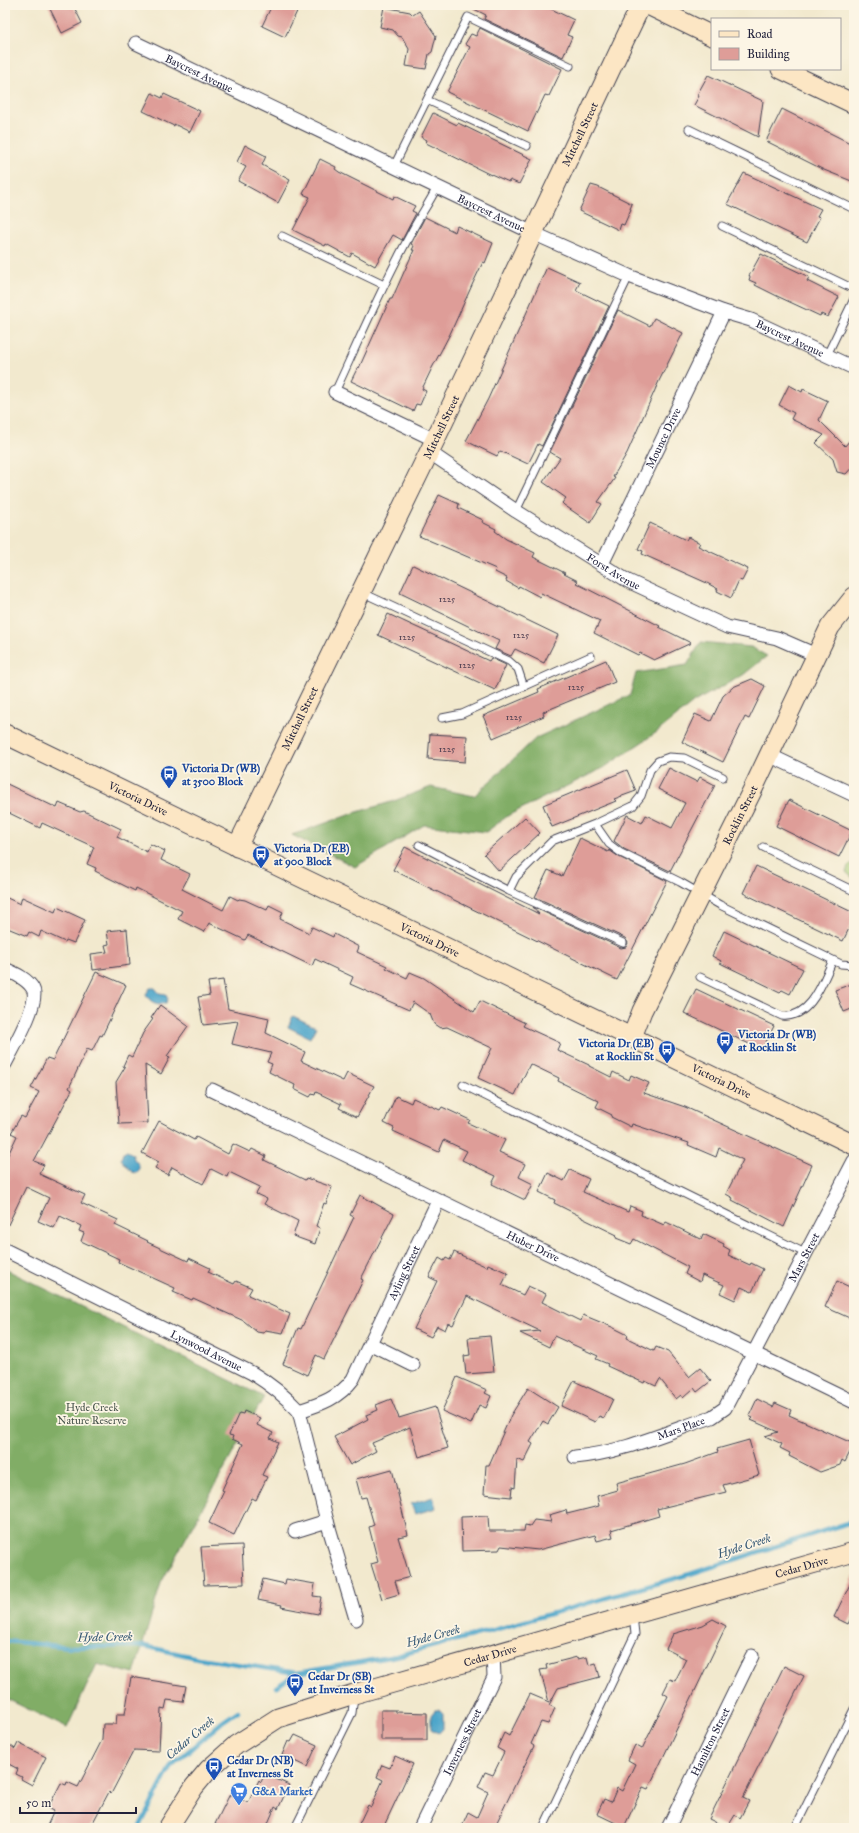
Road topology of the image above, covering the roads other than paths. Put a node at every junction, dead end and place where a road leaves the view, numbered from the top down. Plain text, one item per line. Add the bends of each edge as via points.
1 (641, 5) edge
2 (648, 5) edge
3 (711, 36) edge
4 (136, 43) dead end
5 (570, 66) dead end
6 (783, 70) edge
7 (427, 100) junction
8 (854, 104) edge
9 (689, 129) dead end
10 (527, 146) dead end
11 (394, 166) junction
12 (437, 187) junction
13 (854, 209) edge
14 (722, 226) dead end
15 (533, 233) junction
16 (282, 236) dead end
17 (629, 276) junction
18 (384, 285) junction
19 (854, 289) edge
20 (854, 299) edge
21 (724, 312) junction
22 (827, 355) junction
23 (854, 368) edge
24 (335, 392) joint
25 (432, 446) junction
26 (516, 511) junction
27 (602, 564) junction
28 (361, 592) junction
29 (854, 597) edge
30 (816, 655) junction
31 (591, 656) dead end
32 (524, 687) junction
33 (442, 718) dead end
34 (5, 734) edge
35 (769, 754) junction
36 (723, 777) dead end
37 (854, 795) edge
38 (595, 824) junction
39 (419, 845) dead end
40 (238, 846) junction
41 (763, 847) dead end
42 (509, 891) junction
43 (854, 891) edge
44 (700, 893) junction
45 (623, 943) dead end
46 (833, 960) junction
47 (854, 965) edge
48 (5, 969) edge
49 (700, 977) dead end
50 (632, 1037) junction
51 (5, 1064) edge
52 (463, 1085) dead end
53 (212, 1090) dead end
54 (854, 1145) edge
55 (854, 1161) edge
56 (438, 1201) junction
57 (5, 1250) edge
58 (807, 1254) junction
59 (371, 1344) junction
60 (754, 1354) junction
61 (414, 1364) dead end
62 (854, 1402) edge
63 (299, 1411) junction
64 (575, 1457) dead end
65 (327, 1521) junction
66 (295, 1531) dead end
67 (854, 1552) edge
68 (632, 1616) junction
69 (356, 1619) dead end
70 (493, 1654) junction
71 (752, 1656) dead end
72 (354, 1694) junction
73 (854, 1710) edge
74 (168, 1828) edge
75 (295, 1828) edge
76 (420, 1828) edge
77 (543, 1828) edge
78 (668, 1828) edge
79 (795, 1828) edge

1 - 15 street, Mitchell Street
2 - 3 street
4 - 11 street, Baycrest Avenue
5 - 7 lane via 468,17
6 - 8 street
7 - 10 lane
7 - 11 lane
9 - 13 lane
11 - 12 street, Baycrest Avenue
12 - 15 street, Baycrest Avenue
12 - 18 lane
14 - 19 lane
15 - 17 street, Baycrest Avenue
15 - 25 street, Mitchell Street
16 - 18 lane
17 - 21 street, Baycrest Avenue
17 - 26 lane
18 - 24 lane
20 - 22 lane
21 - 22 street, Baycrest Avenue via 751,320
21 - 27 street, Mounce Drive
22 - 23 street, Baycrest Avenue
24 - 25 street, Forst Avenue
25 - 26 street, Forst Avenue
25 - 28 street, Mitchell Street
26 - 27 street, Forst Avenue
27 - 30 street, Forst Avenue via 628,581 727,627 778,638
28 - 32 lane via 509,661 518,669
28 - 40 street, Mitchell Street
29 - 30 street, Rocklin Street via 830,627
30 - 35 street, Rocklin Street
31 - 32 lane
32 - 33 lane via 462,714
34 - 40 street, Victoria Drive
35 - 37 street
35 - 44 street, Rocklin Street
36 - 38 lane via 684,758 664,758 650,770 641,796 633,806
38 - 42 lane via 552,841 516,877
38 - 44 lane via 615,850
39 - 42 lane
40 - 50 street, Victoria Drive
41 - 43 lane
42 - 45 lane
44 - 46 lane
44 - 50 street, Rocklin Street via 642,1011
46 - 47 lane via 841,964
46 - 49 lane via 812,1002 799,1013 787,1017
48 - 51 street via 30,984 35,995
50 - 54 street, Victoria Drive
52 - 58 lane
53 - 56 street, Huber Drive
55 - 58 street, Mars Street
56 - 59 street, Ayling Street
56 - 60 street, Huber Drive
57 - 63 street, Lynwood Avenue via 252,1373 277,1389
58 - 60 street, Mars Street
59 - 61 street
59 - 63 street, Ayling Street via 353,1378 343,1390 327,1402
60 - 62 street, Huber Drive
60 - 64 street, Mars Place via 728,1405 717,1414 615,1450
63 - 65 street
65 - 66 street
65 - 69 street
67 - 68 street, Cedar Drive
68 - 70 street, Cedar Drive
68 - 77 lane via 635,1634
70 - 72 street, Cedar Drive
70 - 76 street, Inverness Street via 494,1677
71 - 78 street, Hamilton Street
72 - 74 street, Cedar Drive via 278,1718 236,1745 209,1769 194,1787
72 - 75 lane via 352,1713
73 - 79 lane

